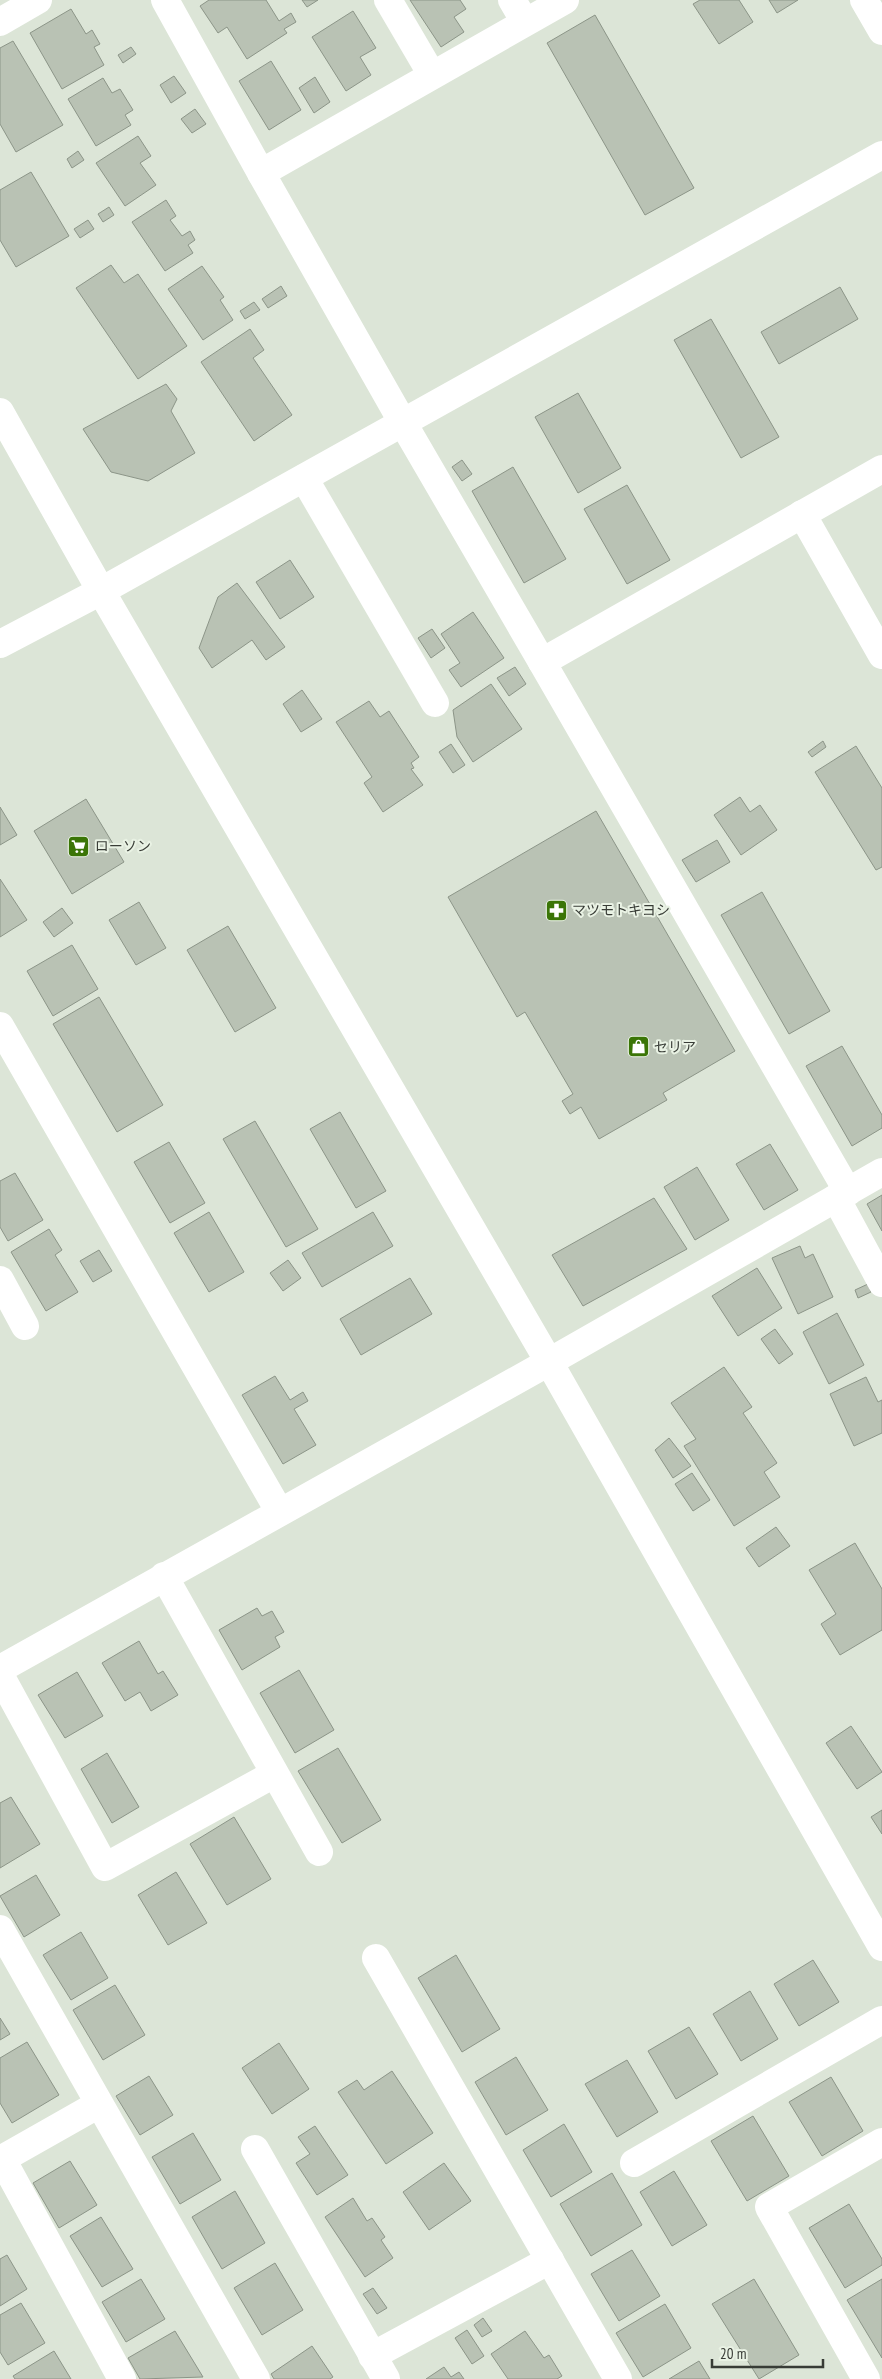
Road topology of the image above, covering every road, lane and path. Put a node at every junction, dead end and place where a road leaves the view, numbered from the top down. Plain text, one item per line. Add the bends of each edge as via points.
1 (38, 0) edge
2 (165, 0) edge
3 (388, 0) edge
4 (565, 0) edge
5 (864, 0) edge
6 (518, 11) edge
7 (0, 22) edge
8 (882, 31) edge
9 (432, 75) junction
10 (882, 155) edge
11 (261, 173) junction
12 (0, 412) edge
13 (403, 423) junction
14 (882, 468) edge
15 (304, 478) junction
16 (802, 514) junction
17 (101, 591) junction
18 (0, 644) edge
19 (882, 655) edge
20 (542, 662) junction
21 (435, 703) dead end
22 (0, 1026) edge
23 (882, 1172) edge
24 (842, 1195) junction
25 (0, 1280) edge
26 (882, 1283) edge
27 (25, 1326) dead end
28 (549, 1362) junction
29 (279, 1511) junction
30 (164, 1576) junction
31 (0, 1669) edge
32 (0, 1675) edge
33 (274, 1774) junction
34 (319, 1852) dead end
35 (0, 1929) edge
36 (882, 1947) edge
37 (376, 1958) dead end
38 (882, 2020) edge
39 (99, 2104) junction
40 (882, 2142) edge
41 (255, 2149) dead end
42 (1, 2160) edge
43 (634, 2163) dead end
44 (550, 2260) junction
45 (372, 2356) junction
46 (122, 2379) edge
47 (256, 2379) edge
48 (386, 2379) edge
49 (618, 2379) edge
50 (866, 2379) edge

1 - 7 street
2 - 11 street
3 - 9 street
4 - 6 street
5 - 8 street
6 - 9 street
9 - 11 street
10 - 13 street
11 - 13 street
12 - 17 street
13 - 15 street
13 - 20 street
14 - 16 street
15 - 17 street
15 - 21 street
16 - 19 street
16 - 20 street
17 - 18 street
17 - 28 street
20 - 24 street
22 - 29 street
23 - 24 street
24 - 26 street
24 - 28 street
25 - 27 street
28 - 29 street
28 - 36 street
29 - 30 street
30 - 31 street
30 - 33 street
32 - 33 street via 104,1867
33 - 34 street
35 - 39 street
37 - 44 street
38 - 43 street
39 - 42 street
39 - 47 street
40 - 50 street via 769,2208
41 - 45 street
42 - 46 street
44 - 45 street
44 - 49 street
45 - 48 street

